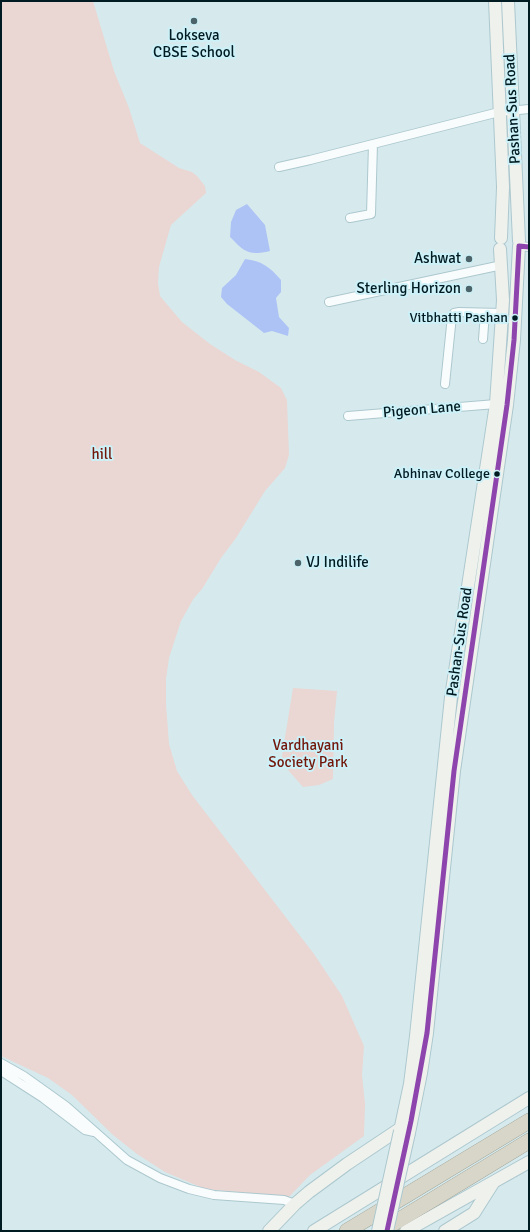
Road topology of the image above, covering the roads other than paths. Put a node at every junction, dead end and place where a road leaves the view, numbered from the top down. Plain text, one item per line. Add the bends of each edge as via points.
1 (495, 1) edge
2 (508, 1) edge
3 (529, 109) edge
4 (514, 111) junction
5 (499, 112) junction
6 (373, 144) junction
7 (279, 167) dead end
8 (350, 218) dead end
9 (501, 243) junction
10 (524, 245) edge
11 (502, 265) junction
12 (329, 302) dead end
13 (485, 313) junction
14 (502, 313) junction
15 (483, 339) dead end
16 (445, 384) dead end
17 (496, 404) junction
18 (348, 416) dead end
19 (448, 696) junction
20 (464, 698) junction
21 (1, 1063) edge
22 (1, 1071) edge
23 (529, 1098) edge
24 (529, 1121) edge
25 (403, 1130) junction
26 (97, 1133) junction
27 (529, 1142) edge
28 (529, 1162) edge
29 (494, 1182) junction
30 (295, 1204) junction
31 (269, 1231) edge
32 (314, 1231) edge
33 (347, 1231) edge
34 (379, 1231) edge
35 (387, 1231) edge
36 (406, 1231) edge
37 (444, 1231) edge

1 - 5 main road, Pashan-Sus Road
2 - 4 main road, Pashan-Sus Road
3 - 4 street
4 - 5 street
4 - 10 main road, Pashan-Sus Road
5 - 6 street
5 - 9 main road, Pashan-Sus Road via 503,186
6 - 7 street
6 - 8 street via 371,214
9 - 10 main road via 508,234 513,234
9 - 10 main road via 504,252 508,254
9 - 11 main road, Pashan-Sus Road
10 - 20 main road, Pashan-Sus Road via 507,405
11 - 12 street
11 - 14 main road, Pashan-Sus Road
13 - 14 street
13 - 15 street
13 - 16 street via 459,312 452,316
14 - 17 main road, Pashan-Sus Road
17 - 18 street, Pigeon Lane
17 - 19 main road, Pashan-Sus Road
19 - 20 street
19 - 25 main road, Pashan-Sus Road via 416,1036
20 - 25 main road, Pashan-Sus Road via 421,1073
21 - 26 street via 66,1106
22 - 26 street via 43,1098 85,1130
23 - 32 main road
24 - 33 highway
25 - 30 main road via 383,1139
25 - 34 main road, bridge
25 - 35 main road, bridge
26 - 30 street via 127,1160 160,1178 189,1189 214,1195 284,1200
27 - 34 highway
28 - 29 main road
29 - 36 main road
29 - 37 main road via 474,1213
30 - 31 main road

